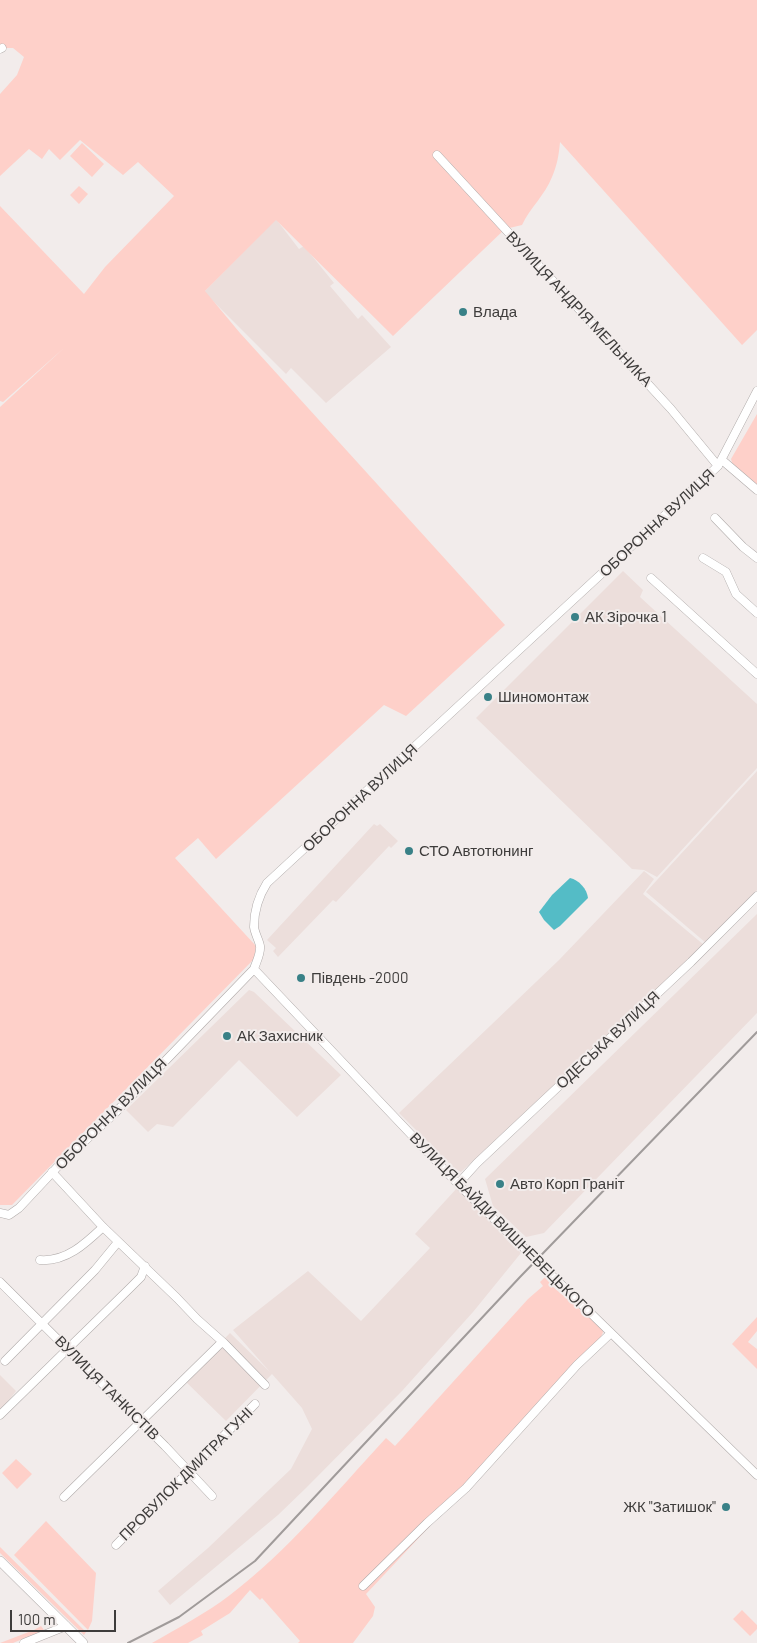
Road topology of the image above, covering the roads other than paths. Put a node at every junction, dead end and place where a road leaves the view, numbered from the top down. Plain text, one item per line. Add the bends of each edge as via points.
1 (437, 155) dead end
2 (757, 391) edge
3 (720, 463) junction
4 (757, 490) edge
5 (715, 518) dead end
6 (704, 558) dead end
7 (757, 558) edge
8 (651, 578) dead end
9 (757, 613) edge
10 (757, 674) edge
11 (757, 896) edge
12 (254, 969) junction
13 (52, 1172) junction
14 (458, 1184) junction
15 (0, 1213) edge
16 (103, 1227) junction
17 (118, 1242) junction
18 (40, 1260) dead end
19 (145, 1266) junction
20 (0, 1282) edge
21 (42, 1323) junction
22 (611, 1333) junction
23 (222, 1342) junction
24 (68, 1350) junction
25 (4, 1361) dead end
26 (265, 1385) dead end
27 (255, 1404) dead end
28 (0, 1415) edge
29 (140, 1422) junction
30 (189, 1472) junction
31 (757, 1475) edge
32 (212, 1496) dead end
33 (64, 1497) dead end
34 (116, 1545) dead end
35 (0, 1561) edge
36 (363, 1586) dead end
37 (66, 1626) junction
38 (24, 1643) edge
39 (83, 1643) edge

1 - 3 street, ВУЛИЦЯ АНДРІЯ МЕЛЬНИКА
2 - 3 street, ОБОРОННА ВУЛИЦЯ
3 - 4 street, ВУЛИЦЯ АНДРІЯ МЕЛЬНИКА
3 - 12 street, ОБОРОННА ВУЛИЦЯ via 267,883 255,913 254,930 260,946
5 - 7 street
6 - 9 street via 726,572 736,594
8 - 10 street
11 - 14 street, ОДЕСЬКА ВУЛИЦЯ
12 - 13 street, ОБОРОННА ВУЛИЦЯ
12 - 14 street, ВУЛИЦЯ БАЙДИ ВИШНЕВЕЦЬКОГО
13 - 15 street, ОБОРОННА ВУЛИЦЯ via 19,1208 9,1215
13 - 16 street
14 - 22 street, ВУЛИЦЯ БАЙДИ ВИШНЕВЕЦЬКОГО
16 - 17 street
16 - 18 street via 72,1252 55,1260
17 - 19 street
17 - 21 street
19 - 23 street
19 - 24 street via 140,1277
20 - 21 street, ВУЛИЦЯ ТАНКІСТІВ
21 - 24 street, ВУЛИЦЯ ТАНКІСТІВ
21 - 25 street
22 - 31 street, ВУЛИЦЯ БАЙДИ ВИШНЕВЕЦЬКОГО
22 - 36 street via 577,1365 466,1488
23 - 26 street
23 - 29 street
24 - 28 street
24 - 29 street, ВУЛИЦЯ ТАНКІСТІВ
27 - 30 street, ПРОВУЛОК ДМИТРА ГУНІ
29 - 30 street, ВУЛИЦЯ ТАНКІСТІВ
29 - 33 street
30 - 32 street, ВУЛИЦЯ ТАНКІСТІВ
30 - 34 street, ПРОВУЛОК ДМИТРА ГУНІ
35 - 37 main road
37 - 38 street
37 - 39 main road

